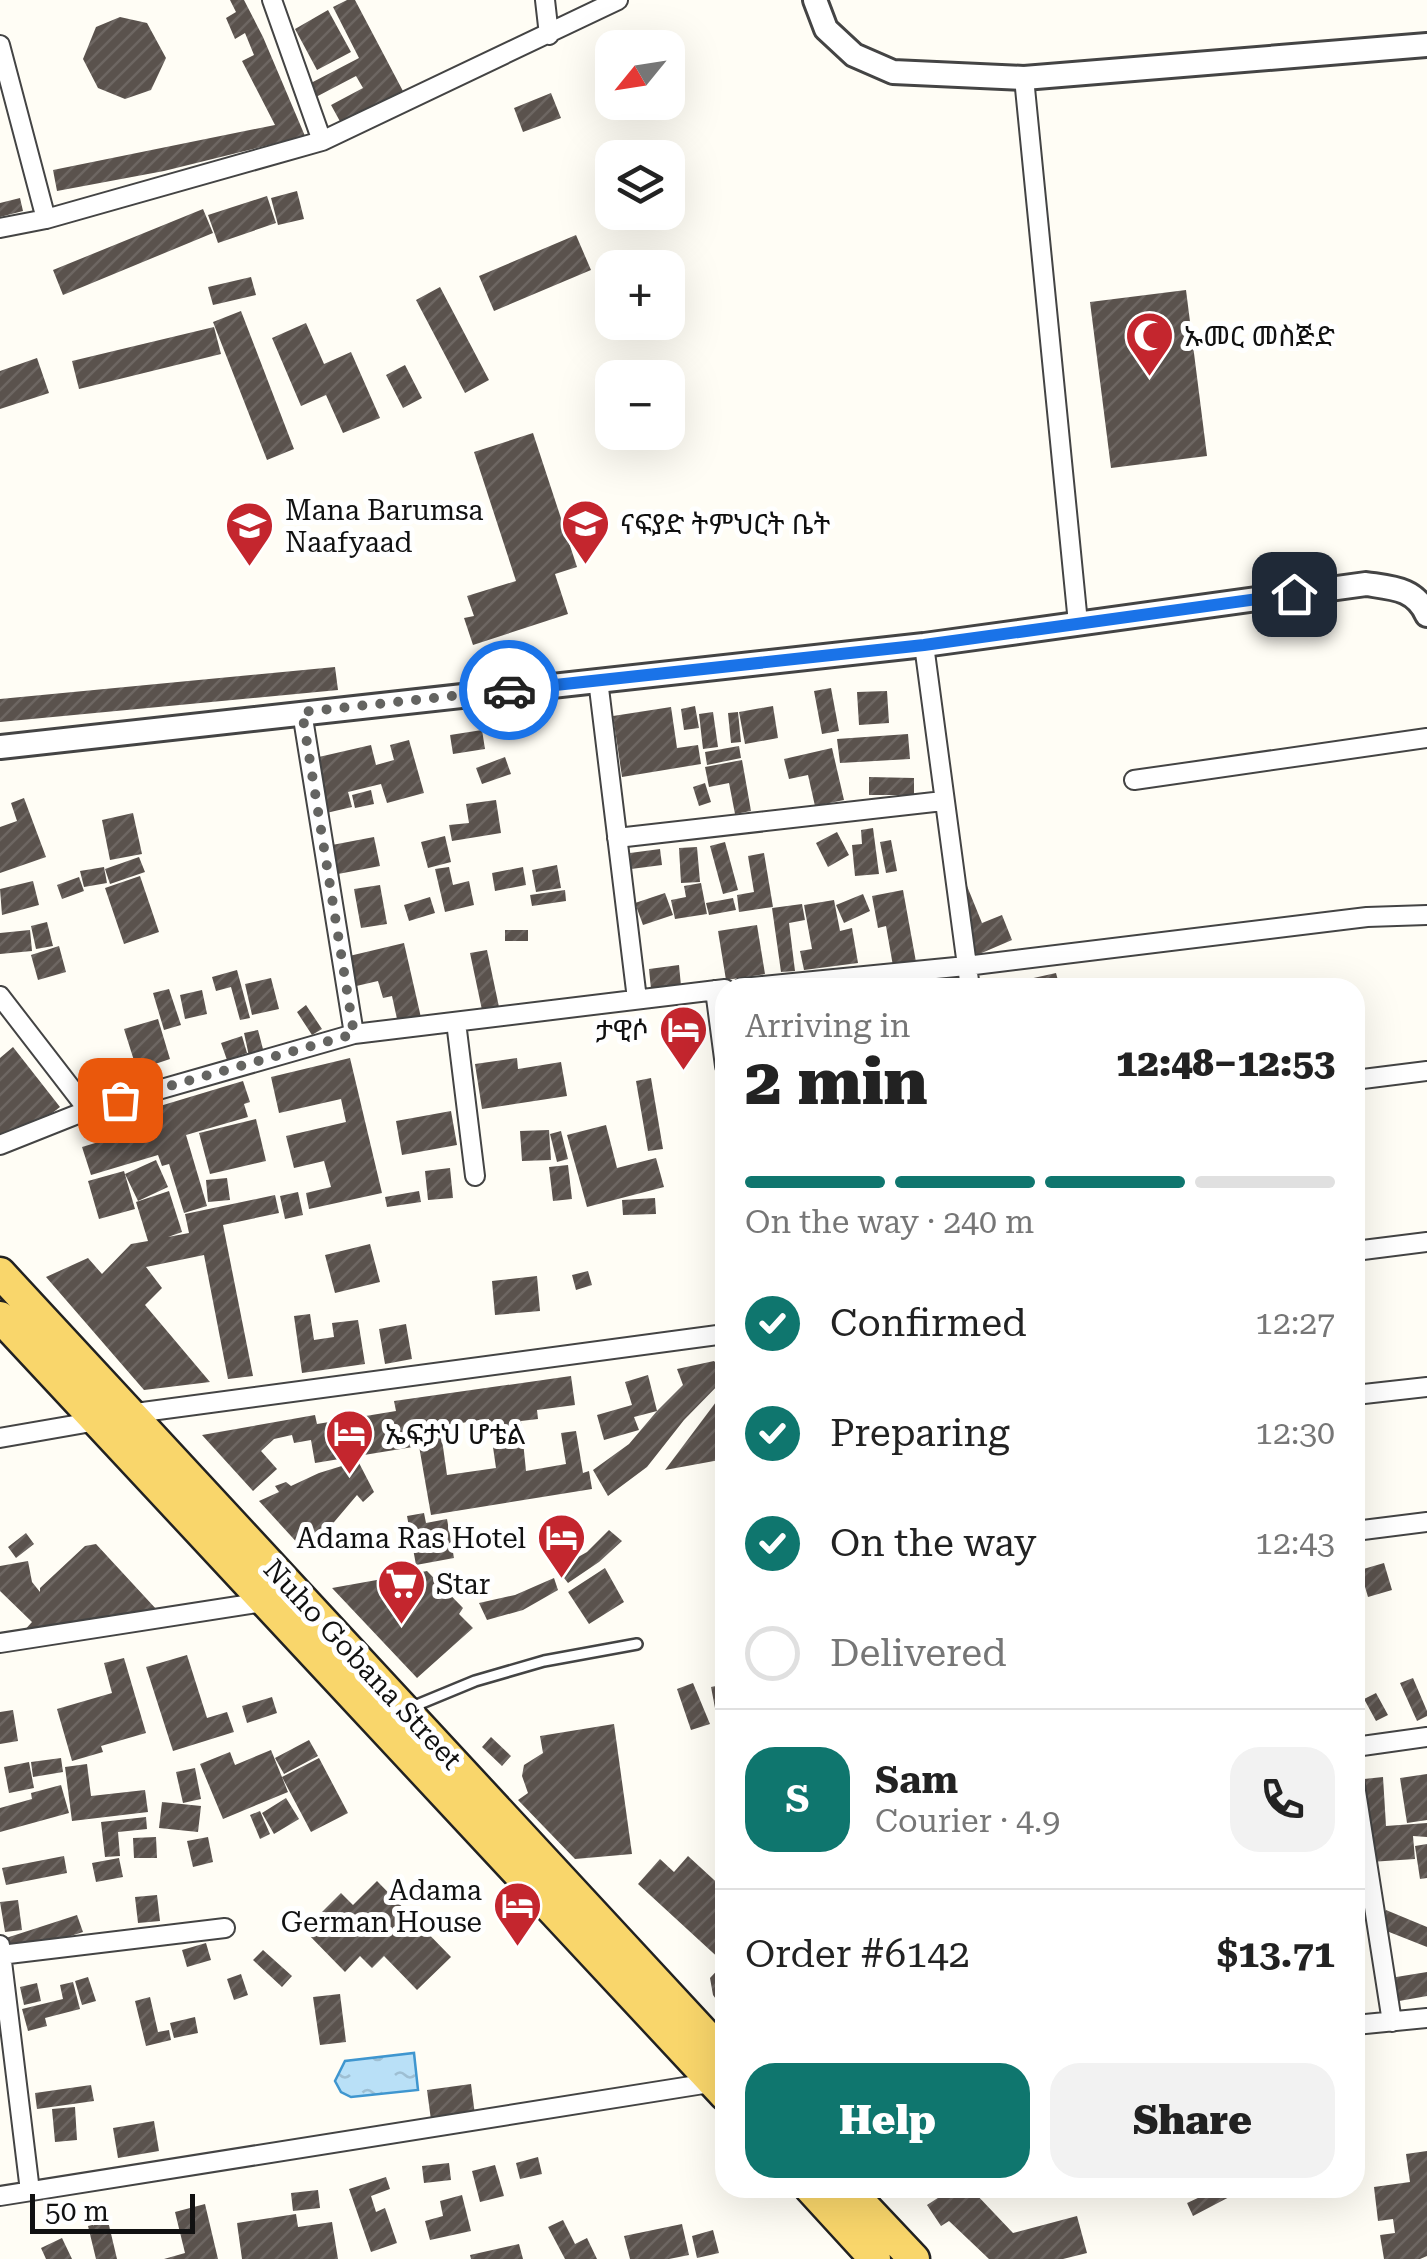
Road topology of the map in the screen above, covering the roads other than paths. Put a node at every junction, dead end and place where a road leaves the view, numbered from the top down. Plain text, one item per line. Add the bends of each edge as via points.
1 (272, 0) edge
2 (544, 0) edge
3 (618, 0) edge
4 (814, 0) edge
5 (549, 35) junction
6 (0, 45) edge
7 (1427, 45) edge
8 (1024, 78) junction
9 (322, 141) junction
10 (46, 219) junction
11 (0, 228) edge
12 (1425, 605) edge
13 (1078, 624) junction
14 (924, 645) junction
15 (598, 680) junction
16 (302, 712) junction
17 (1427, 738) edge
18 (0, 748) edge
19 (1134, 780) dead end
20 (944, 801) junction
21 (617, 838) junction
22 (1427, 915) edge
23 (966, 966) junction
24 (844, 978) edge
25 (968, 978) edge
26 (715, 991) edge
27 (0, 996) edge
28 (636, 999) junction
29 (456, 1022) junction
30 (354, 1034) junction
31 (1427, 1071) edge
32 (1365, 1079) edge
33 (88, 1110) junction
34 (0, 1144) edge
35 (475, 1176) dead end
36 (1427, 1242) edge
37 (1365, 1250) edge
38 (0, 1273) edge
39 (0, 1316) edge
40 (715, 1335) edge
41 (1427, 1387) edge
42 (1365, 1394) edge
43 (130, 1414) junction
44 (96, 1421) junction
45 (0, 1438) edge
46 (1427, 1522) edge
47 (1365, 1530) edge
48 (263, 1602) junction
49 (0, 1643) edge
50 (638, 1644) dead end
51 (393, 1718) junction
52 (1427, 1736) edge
53 (1365, 1745) edge
54 (1365, 1849) edge
55 (225, 1928) dead end
56 (0, 1952) edge
57 (1427, 2018) edge
58 (1392, 2022) junction
59 (1365, 2024) edge
60 (715, 2070) edge
61 (715, 2079) edge
62 (30, 2191) junction
63 (0, 2196) edge
64 (819, 2198) edge
65 (857, 2198) edge
66 (876, 2259) edge
67 (914, 2259) edge

1 - 9 street
2 - 5 street
3 - 5 street
4 - 8 street via 826,29 854,55 893,72
5 - 9 street
6 - 10 street
7 - 8 street
8 - 13 street
9 - 10 street
10 - 11 street
12 - 13 street via 1405,590 1366,584
13 - 14 street
14 - 15 street
14 - 20 street
15 - 16 street
15 - 21 street
16 - 18 street
16 - 30 street
17 - 19 street
20 - 21 street
20 - 23 street
21 - 28 street
22 - 23 street
23 - 24 street
23 - 25 street
26 - 28 street
27 - 33 street
28 - 29 street
29 - 30 street
29 - 35 street
30 - 33 street
31 - 32 street
33 - 34 street
36 - 37 street
38 - 43 main road, Nuho Gobana Street
39 - 44 main road, Nuho Gobana Street
40 - 43 street
41 - 42 street
43 - 44 street
43 - 51 main road, Nuho Gobana Street
44 - 45 street
44 - 48 main road, Nuho Gobana Street
46 - 47 street
48 - 49 street
48 - 51 main road, Nuho Gobana Street
50 - 51 lane via 475,1680
51 - 60 main road, Nuho Gobana Street
52 - 53 street
54 - 58 street
55 - 56 street
56 - 62 street
57 - 58 street
58 - 59 street
61 - 62 street
62 - 63 street
64 - 66 main road
65 - 67 main road

